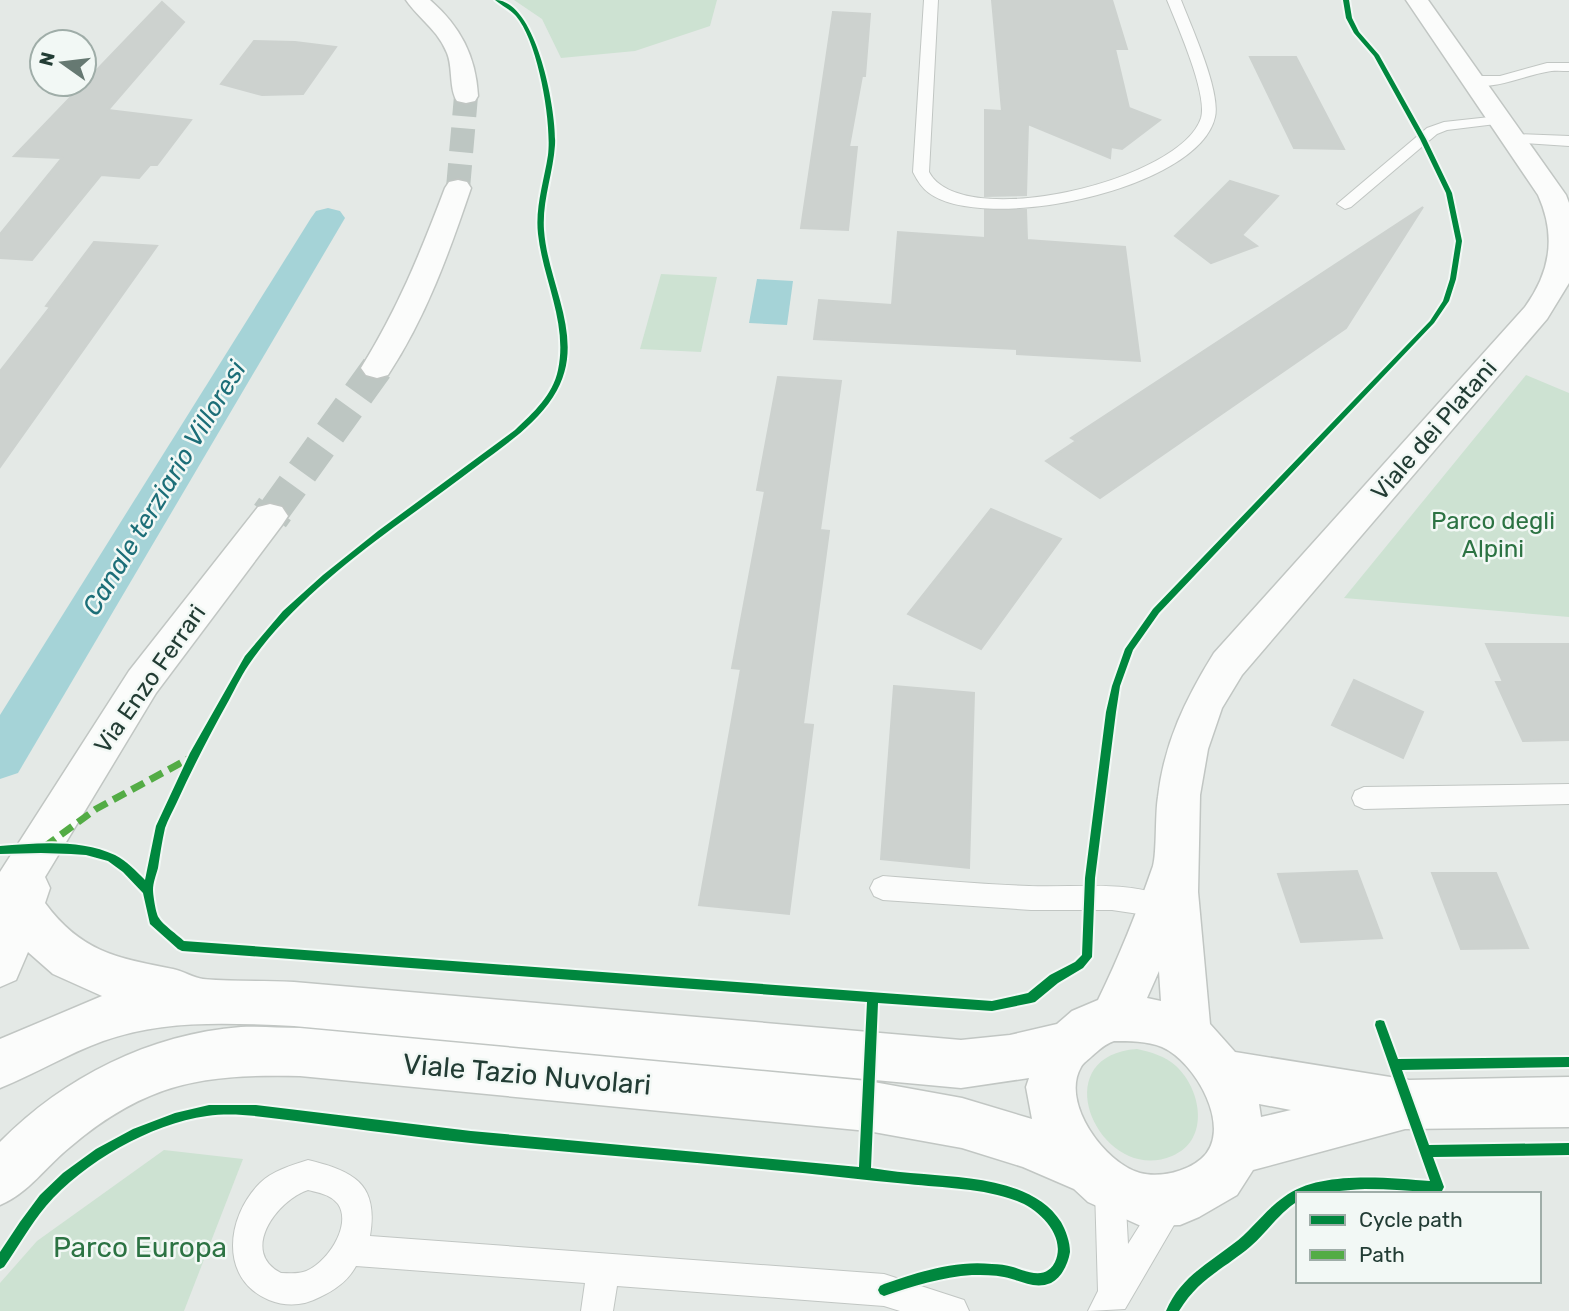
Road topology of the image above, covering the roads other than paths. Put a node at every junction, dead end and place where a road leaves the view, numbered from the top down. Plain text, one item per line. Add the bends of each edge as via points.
1 (418, 0) edge
2 (931, 0) edge
3 (1174, 0) edge
4 (1417, 0) edge
5 (1569, 67) edge
6 (1471, 80) junction
7 (466, 96) tunnel mouth
8 (1506, 129) junction
9 (1569, 141) edge
10 (458, 188) tunnel mouth
11 (1345, 204) dead end
12 (377, 368) tunnel mouth
13 (270, 516) tunnel mouth
14 (1569, 794) edge
15 (1364, 798) dead end
16 (1175, 861) junction
17 (883, 888) dead end
18 (1159, 905) junction
19 (11, 909) edge
20 (0, 965) edge
21 (214, 1000) junction
22 (1114, 1018) junction
23 (1187, 1035) junction
24 (1068, 1045) junction
25 (0, 1064) edge
26 (1223, 1074) junction
27 (1569, 1102) edge
28 (1409, 1105) junction
29 (1235, 1149) junction
30 (1097, 1178) junction
31 (0, 1179) edge
32 (1172, 1201) junction
33 (350, 1250) dead end
34 (603, 1270) junction
35 (1109, 1305) edge
36 (597, 1311) edge
37 (953, 1311) edge

1 - 7 street via 452,36 462,57
2 - 3 lane via 921,172 938,193 985,202 1103,190 1178,157 1200,136 1209,116 1206,91
4 - 6 street, Viale dei Platani
5 - 6 lane via 1547,67 1501,80
6 - 8 street, Viale dei Platani
8 - 9 lane
8 - 11 lane via 1444,126 1432,131
8 - 16 street, Viale dei Platani via 1538,171 1560,216 1564,245 1560,276 1536,313 1211,686 1199,711 1182,777
10 - 12 street via 408,317
13 - 19 street, Via Enzo Ferrari via 127,705 64,805
14 - 15 lane
16 - 18 street, Viale dei Platani
16 - 23 street, Viale dei Platani
17 - 18 lane via 1031,898 1111,898
18 - 22 street, Viale dei Platani
19 - 20 street, Via Enzo Ferrari
19 - 21 street via 53,948 82,967
21 - 24 street, Viale Tazio Nuvolari via 961,1064 1010,1059
21 - 25 street, Viale Tazio Nuvolari via 140,1008 77,1028
22 - 23 street via 1157,1022
22 - 24 street via 1089,1027
23 - 26 street
24 - 30 street via 1056,1066 1052,1090 1055,1118 1066,1144
26 - 28 street
26 - 29 street via 1238,1124
27 - 28 street
28 - 29 street
29 - 32 street via 1222,1174 1201,1192
30 - 31 street, Viale Tazio Nuvolari via 1027,1143 962,1122 868,1106 300,1052 242,1051 187,1058 123,1080 80,1106 31,1145
30 - 32 street via 1141,1200
30 - 35 lane
32 - 35 lane
33 - 34 lane
34 - 36 lane
34 - 37 lane via 884,1290

